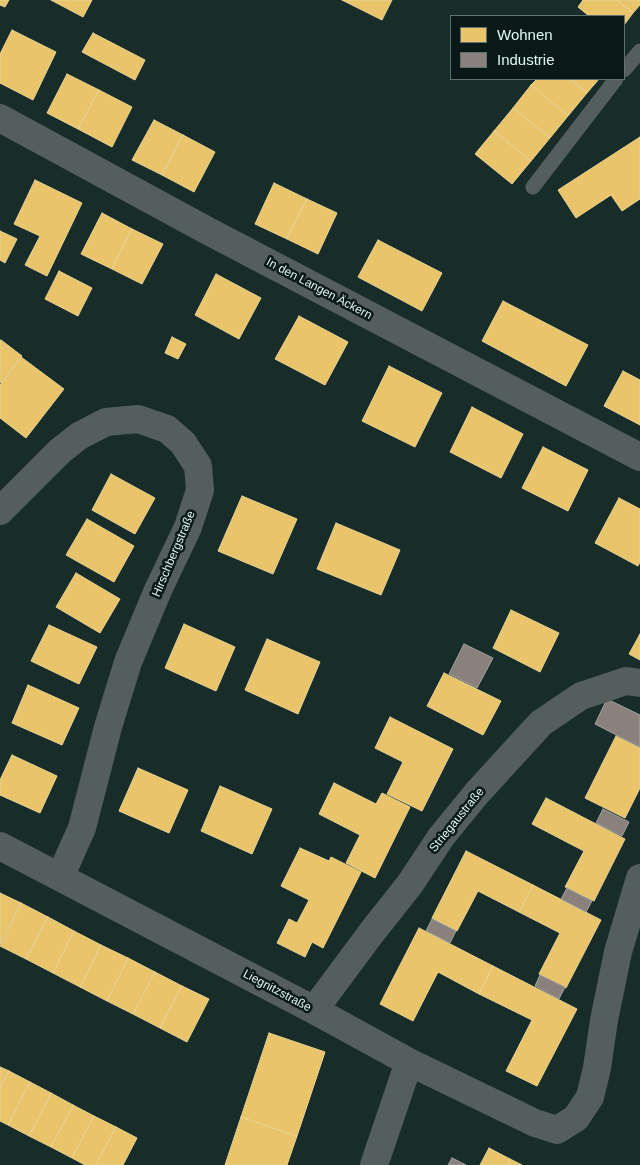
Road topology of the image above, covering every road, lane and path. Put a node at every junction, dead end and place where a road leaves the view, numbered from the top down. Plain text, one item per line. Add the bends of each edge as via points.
1 (640, 51) edge
2 (625, 69) edge
3 (615, 80) edge
4 (0, 118) edge
5 (533, 187) dead end
6 (640, 458) edge
7 (0, 511) edge
8 (640, 684) edge
9 (0, 846) edge
10 (60, 877) junction
11 (640, 878) edge
12 (314, 1010) junction
13 (409, 1062) junction
14 (374, 1165) edge

1 - 2 lane
3 - 5 lane
4 - 6 street, In den Langen Äckern
7 - 10 street, Hirschbergstraße via 60,451 79,436 106,422 138,419 167,429 183,443 198,466 200,490 188,527 128,662 82,828
8 - 12 street, Striegaustraße via 626,681 581,696 541,723 441,837 410,884
9 - 10 street, Liegnitzstraße
10 - 12 street, Liegnitzstraße
11 - 13 street, Liegnitzstraße via 618,952 590,1097 576,1118 557,1130 535,1123
12 - 13 street, Liegnitzstraße
13 - 14 street

